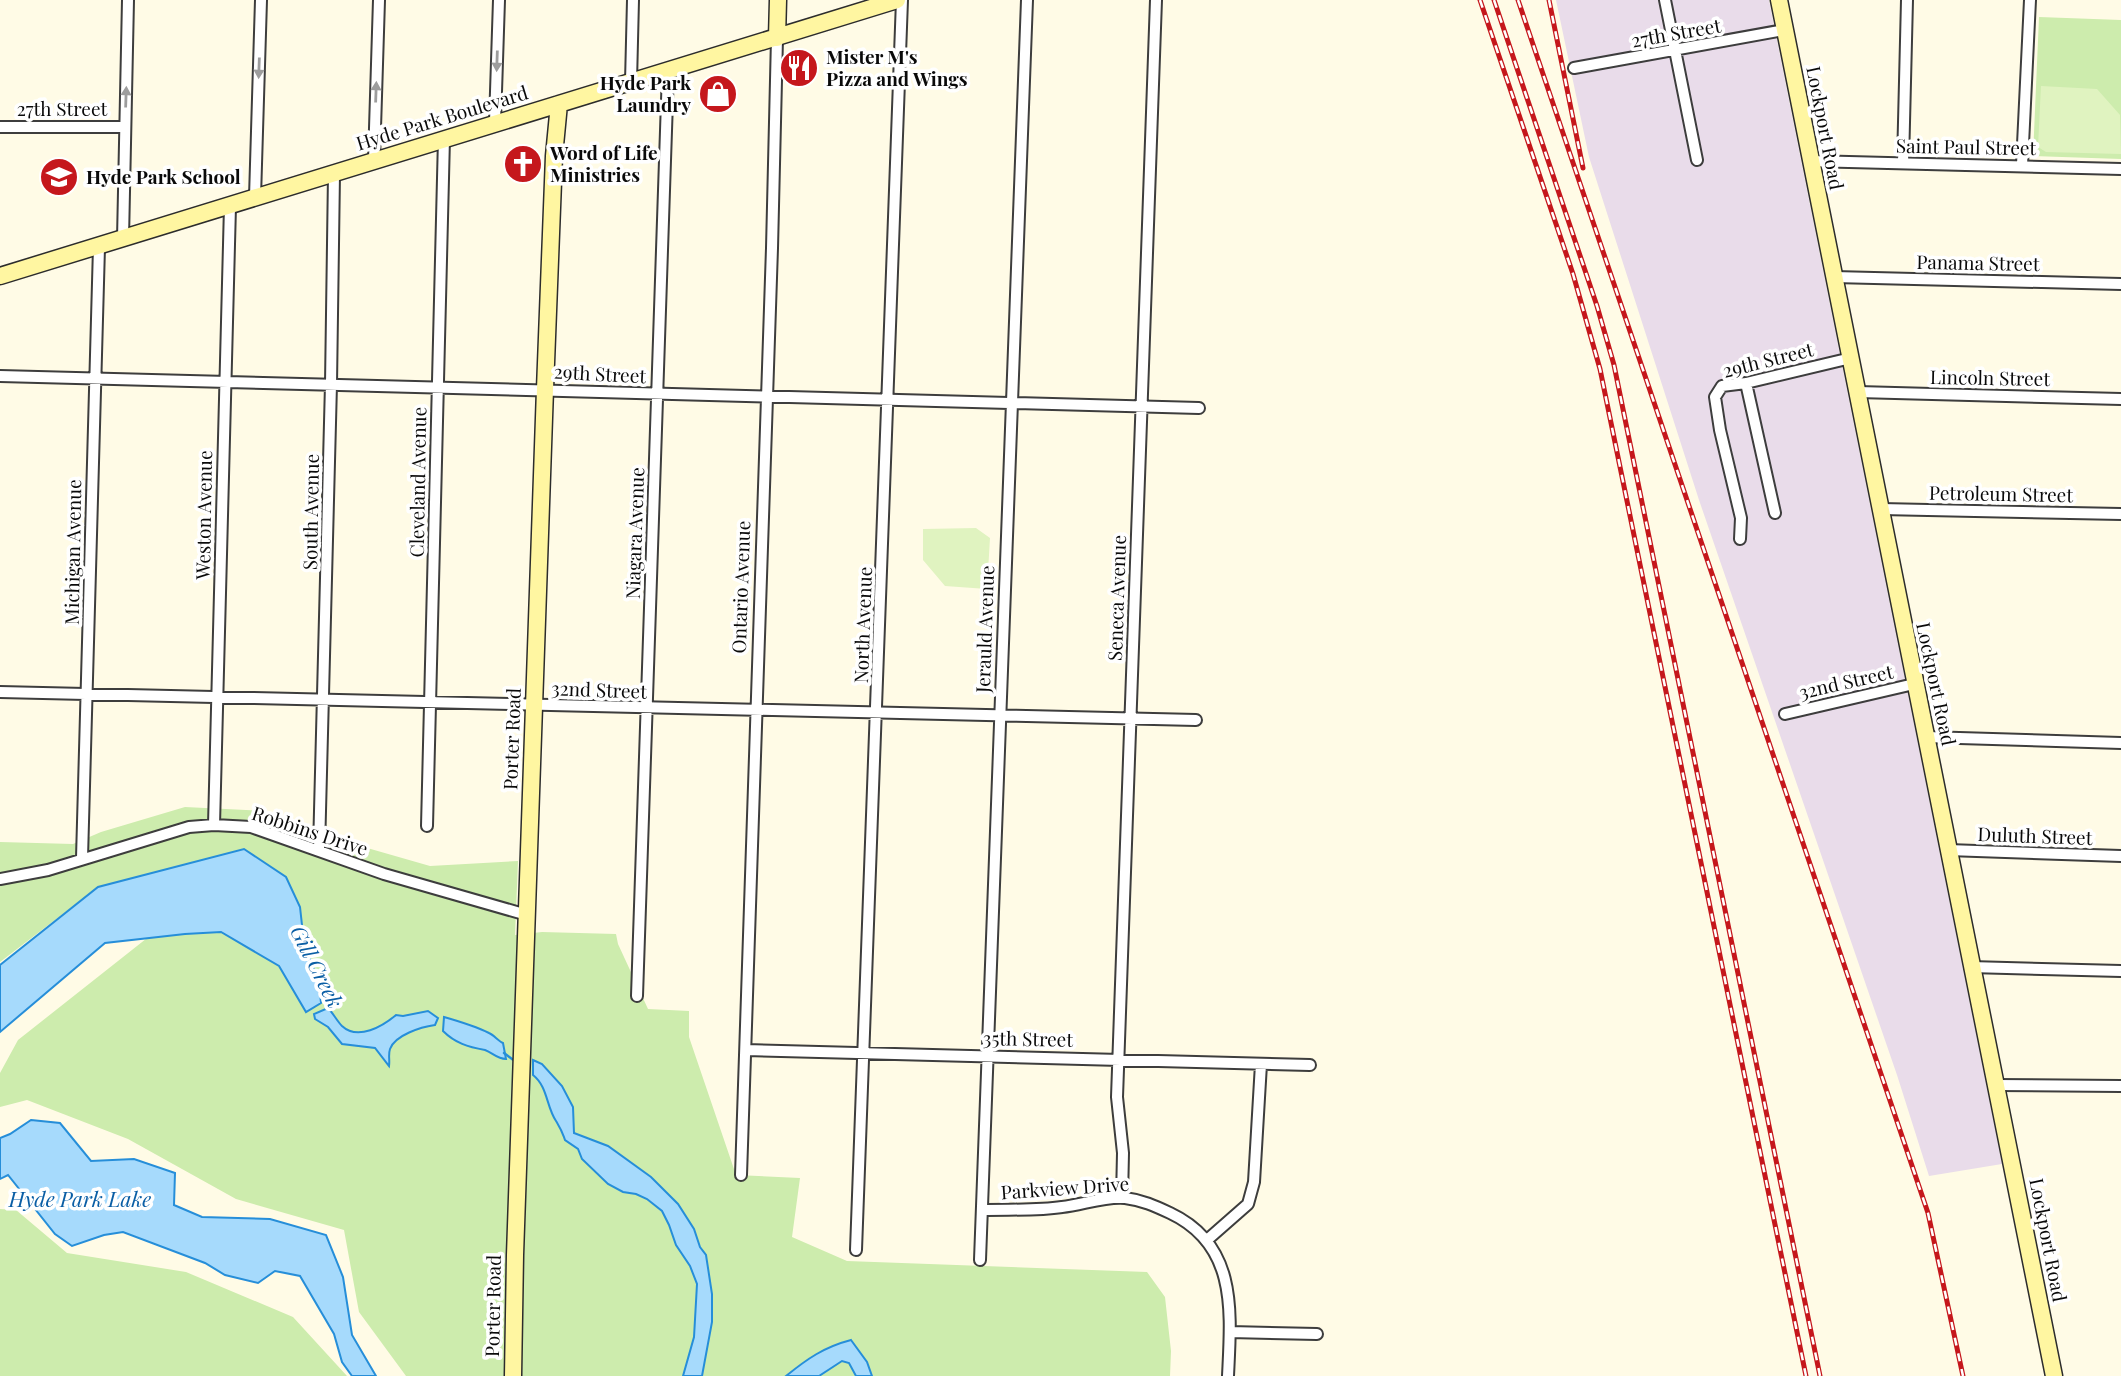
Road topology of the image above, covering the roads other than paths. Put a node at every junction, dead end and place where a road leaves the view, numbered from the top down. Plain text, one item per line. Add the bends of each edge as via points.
1 (128, 0) edge
2 (261, 0) edge
3 (379, 0) edge
4 (499, 0) edge
5 (633, 0) edge
6 (778, 0) edge
7 (899, 0) edge
8 (1027, 0) edge
9 (1156, 0) edge
10 (1665, 0) edge
11 (1779, 0) edge
12 (1907, 0) edge
13 (2030, 0) edge
14 (1784, 30) junction
15 (777, 38) junction
16 (1676, 51) junction
17 (1574, 68) dead end
18 (668, 71) junction
19 (631, 82) junction
20 (559, 104) junction
21 (495, 122) junction
22 (0, 127) edge
23 (125, 127) junction
24 (444, 138) junction
25 (374, 160) junction
26 (1697, 160) dead end
27 (1810, 161) junction
28 (1903, 163) junction
29 (2022, 165) junction
30 (2121, 169) edge
31 (334, 174) junction
32 (255, 197) junction
33 (230, 205) junction
34 (123, 239) junction
35 (99, 247) junction
36 (0, 276) edge
37 (1834, 277) junction
38 (2121, 284) edge
39 (1851, 358) junction
40 (0, 376) edge
41 (94, 378) junction
42 (225, 382) junction
43 (1746, 383) junction
44 (331, 384) junction
45 (438, 388) junction
46 (545, 389) junction
47 (1858, 393) junction
48 (657, 394) junction
49 (768, 396) junction
50 (888, 399) junction
51 (2121, 399) edge
52 (1011, 402) junction
53 (1142, 405) junction
54 (1199, 408) dead end
55 (1881, 509) junction
56 (1775, 513) dead end
57 (2121, 514) edge
58 (1740, 539) dead end
59 (1914, 684) junction
60 (0, 692) edge
61 (87, 694) junction
62 (217, 696) junction
63 (323, 699) junction
64 (430, 702) junction
65 (534, 705) junction
66 (646, 708) junction
67 (758, 711) junction
68 (877, 713) junction
69 (1785, 714) dead end
70 (999, 715) junction
71 (1130, 719) junction
72 (1196, 720) dead end
73 (1926, 737) junction
74 (2121, 743) edge
75 (214, 825) junction
76 (427, 826) dead end
77 (319, 850) junction
78 (1948, 850) junction
79 (2121, 856) edge
80 (82, 858) junction
81 (0, 879) edge
82 (527, 915) junction
83 (1970, 967) junction
84 (2121, 971) edge
85 (637, 996) dead end
86 (746, 1050) junction
87 (865, 1054) junction
88 (986, 1056) junction
89 (1118, 1059) junction
90 (1261, 1064) junction
91 (1310, 1065) dead end
92 (1994, 1085) junction
93 (2121, 1086) edge
94 (741, 1175) dead end
95 (1122, 1198) junction
96 (982, 1210) junction
97 (1207, 1240) junction
98 (856, 1250) dead end
99 (980, 1260) dead end
100 (1230, 1332) junction
101 (1317, 1334) dead end
102 (513, 1376) edge
103 (1228, 1376) edge
104 (2054, 1376) edge

23 -> 1 street
2 -> 32 street
25 -> 3 street
4 -> 21 street
5 - 19 street
6 - 15 main road, Ontario Avenue
7 - 15 main road, Hyde Park Boulevard
7 - 50 street, North Avenue
8 - 52 street, Jerauld Avenue
9 - 53 street, Seneca Avenue
10 - 16 street
11 - 14 main road, Lockport Road
12 - 28 street
13 - 29 street
14 - 16 street, 27th Street
14 - 27 main road, Lockport Road
15 - 18 main road, Hyde Park Boulevard
15 - 49 street, Ontario Avenue
16 - 17 street, 27th Street
16 - 26 street
18 - 19 main road, Hyde Park Boulevard
18 - 48 street, Niagara Avenue
19 - 20 main road, Hyde Park Boulevard
20 - 21 main road, Hyde Park Boulevard
20 - 46 main road, Porter Road
21 - 24 main road, Hyde Park Boulevard
22 - 23 street, 27th Street
23 - 34 street
24 - 25 main road, Hyde Park Boulevard
24 - 45 street, Cleveland Avenue
25 - 31 main road, Hyde Park Boulevard
27 - 28 street, Saint Paul Street
27 - 37 main road, Lockport Road
28 - 29 street, Saint Paul Street
29 - 30 street, Saint Paul Street
31 - 32 main road, Hyde Park Boulevard
31 - 44 street, South Avenue
32 - 33 main road, Hyde Park Boulevard
33 - 34 main road, Hyde Park Boulevard
33 - 42 street, Weston Avenue
34 - 35 main road, Hyde Park Boulevard
35 - 36 main road, Hyde Park Boulevard
35 - 41 street, Michigan Avenue
37 - 38 street, Panama Street
37 - 39 main road, Lockport Road
39 - 43 street, 29th Street
39 - 47 main road, Lockport Road
40 - 41 street, 29th Street
41 - 42 street, 29th Street
41 - 61 street, Michigan Avenue
42 - 44 street, 29th Street
42 - 62 street, Weston Avenue
43 - 56 street
43 - 58 street, 29th Street via 1722,386 1715,397 1741,518
44 - 45 street, 29th Street
44 - 63 street, South Avenue
45 - 46 street, 29th Street
45 - 64 street, Cleveland Avenue
46 - 48 street, 29th Street
46 - 65 main road, Porter Road
47 - 51 street, Lincoln Street
47 - 55 main road, Lockport Road
48 - 49 street, 29th Street
48 - 66 street, Niagara Avenue
49 - 50 street, 29th Street
49 - 67 street, Ontario Avenue
50 - 52 street, 29th Street
50 - 68 street, North Avenue
52 - 53 street, 29th Street
52 - 70 street, Jerauld Avenue
53 - 54 street, 29th Street
53 - 71 street, Seneca Avenue
55 - 57 street, Petroleum Street
55 - 59 main road, Lockport Road
59 - 69 street, 32nd Street
59 - 73 main road, Lockport Road
60 - 61 street, 32nd Street
61 - 62 street, 32nd Street
61 - 80 street, Michigan Avenue
62 - 63 street, 32nd Street
62 - 75 street, Weston Avenue
63 - 64 street, 32nd Street
63 - 77 street, South Avenue
64 - 65 street, 32nd Street
64 - 76 street, Cleveland Avenue
65 - 66 street, 32nd Street
65 - 82 main road, Porter Road
66 - 67 street, 32nd Street
66 - 85 street, Niagara Avenue
67 - 68 street, 32nd Street
67 - 86 street, Ontario Avenue
68 - 70 street, 32nd Street
68 - 87 street, North Avenue
70 - 71 street, 32nd Street
70 - 88 street, Jerauld Avenue
71 - 72 street, 32nd Street
71 - 89 street, Seneca Avenue
73 - 74 street
73 - 78 main road, Lockport Road
75 - 77 street, Robbins Drive via 251,827
75 - 80 street, Robbins Drive via 189,827
77 - 82 street, Robbins Drive via 384,874
78 - 79 street, Duluth Street
78 - 83 main road, Lockport Road
80 - 81 street, Robbins Drive
82 - 102 main road, Porter Road
83 - 84 street
83 - 92 main road, Lockport Road
86 - 87 street, 35th Street
86 - 94 street, Ontario Avenue
87 - 88 street, 35th Street
87 - 98 street, North Avenue
88 - 89 street, 35th Street
88 - 96 street, Jerauld Avenue
89 - 90 street, 35th Street
89 - 95 street, Seneca Avenue
90 - 91 street, 35th Street
90 - 97 street via 1254,1182 1248,1204
92 - 93 street
92 - 104 main road, Lockport Road
95 - 96 street, Parkview Drive via 1059,1208
95 - 97 street, Parkview Drive via 1146,1202 1183,1219
96 - 99 street, Jerauld Avenue
97 - 100 street, Parkview Drive via 1221,1263 1228,1289
100 - 101 street
100 - 103 street, Parkview Drive

